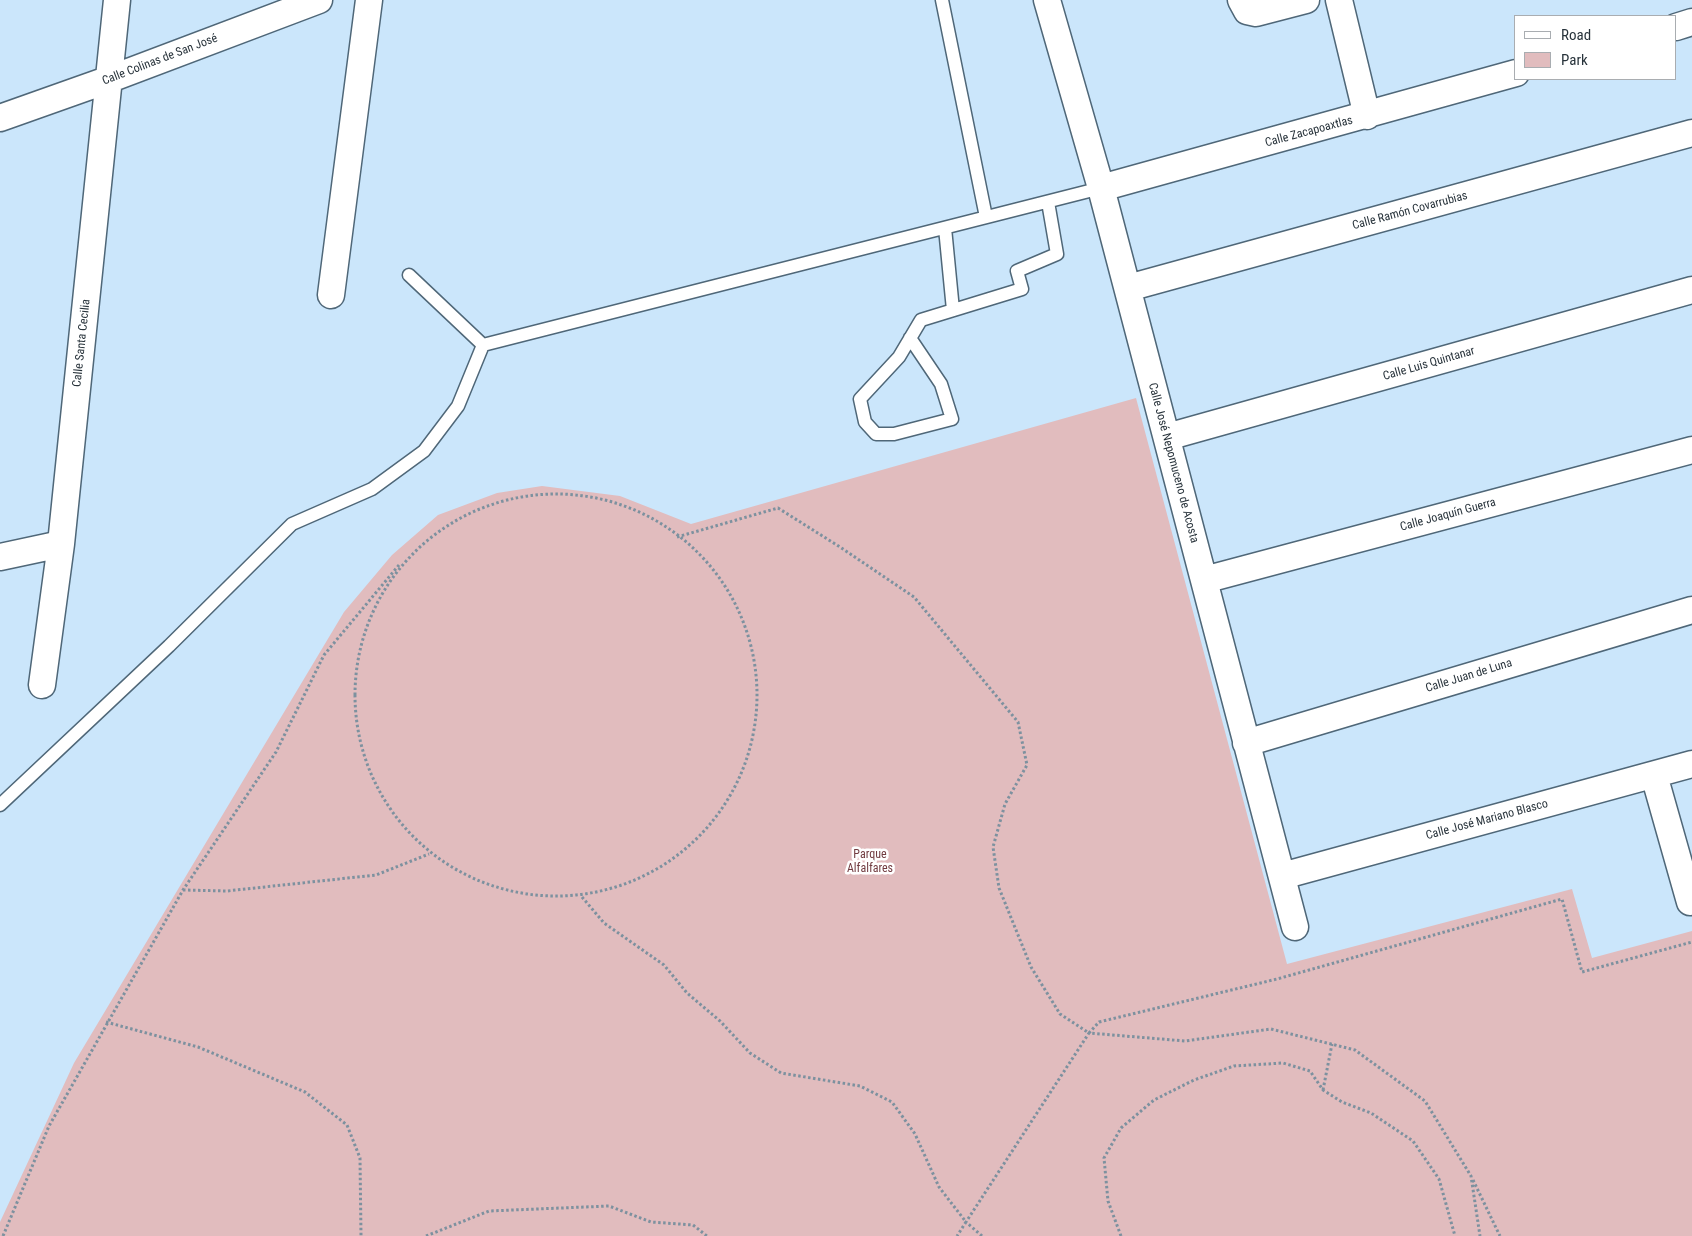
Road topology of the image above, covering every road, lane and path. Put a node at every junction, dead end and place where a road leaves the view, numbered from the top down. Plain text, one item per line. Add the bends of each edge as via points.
1 (117, 0) edge
2 (319, 0) edge
3 (369, 0) edge
4 (942, 0) edge
5 (1047, 0) edge
6 (1241, 0) edge
7 (1306, 0) edge
8 (1339, 0) edge
9 (1692, 22) edge
10 (1677, 27) edge
11 (1514, 74) edge
12 (110, 79) junction
13 (1367, 116) junction
14 (0, 118) edge
15 (1692, 133) edge
16 (1101, 188) junction
17 (1048, 202) junction
18 (986, 217) junction
19 (945, 228) junction
20 (409, 276) dead end
21 (1128, 288) junction
22 (1692, 290) edge
23 (331, 295) dead end
24 (953, 310) junction
25 (910, 338) junction
26 (484, 346) junction
27 (1167, 437) junction
28 (1692, 450) edge
29 (678, 537) junction
30 (61, 544) junction
31 (0, 557) edge
32 (404, 558) junction
33 (1204, 580) junction
34 (1692, 610) edge
35 (42, 685) dead end
36 (1246, 743) junction
37 (1692, 764) edge
38 (1654, 774) junction
39 (0, 806) edge
40 (430, 854) junction
41 (1282, 876) junction
42 (183, 890) junction
43 (582, 897) junction
44 (1690, 902) dead end
45 (1295, 927) dead end
46 (1692, 942) edge
47 (106, 1022) junction
48 (1089, 1033) junction
49 (1332, 1044) junction
50 (1323, 1090) junction
51 (1471, 1176) junction
52 (966, 1222) junction
53 (3, 1236) edge
54 (361, 1236) edge
55 (426, 1236) edge
56 (707, 1236) edge
57 (957, 1236) edge
58 (982, 1236) edge
59 (1121, 1236) edge
60 (1455, 1236) edge
61 (1480, 1236) edge
62 (1500, 1236) edge

1 - 12 street, Calle Santa Cecilia
2 - 12 street, Calle Colinas de San José
3 - 23 street
4 - 18 lane
5 - 16 street, Calle José Nepomuceno de Acosta
6 - 7 street via 1247,11 1256,13
8 - 13 street
9 - 10 street
11 - 13 street, Calle Zacapoaxtlas
12 - 14 street, Calle Colinas de San José
12 - 30 street, Calle Santa Cecilia
13 - 16 street, Calle Zacapoaxtlas
15 - 21 street, Calle Ramón Covarrubias
16 - 17 lane
16 - 21 street, Calle José Nepomuceno de Acosta
17 - 18 lane
17 - 24 lane via 1057,254 1017,271 1022,289
18 - 19 lane
19 - 24 lane
19 - 26 lane
20 - 26 lane
21 - 27 street, Calle José Nepomuceno de Acosta
22 - 27 street, Calle Luis Quintanar
24 - 25 lane via 921,320
25 - 25 lane via 899,357 860,399 865,422 876,434 894,434 952,419 942,384
26 - 39 lane via 458,406 424,451 372,489 292,524
27 - 33 street, Calle José Nepomuceno de Acosta
28 - 33 street, Calle Joaquín Guerra
29 - 32 path via 642,511 558,491 474,508
29 - 43 path via 711,564 751,640 758,710 741,777 703,835 648,877
29 - 48 path via 778,508 914,597 974,668 1018,722 1026,765 1005,804 993,847 999,888 1030,966 1060,1014
30 - 31 street
30 - 35 street, Calle Santa Cecilia
32 - 40 path via 362,634 354,714 377,792
32 - 42 path via 324,655 276,752
33 - 36 street, Calle José Nepomuceno de Acosta
34 - 36 street, Calle Juan de Luna
36 - 41 street, Calle José Nepomuceno de Acosta
37 - 38 street, Calle José Mariano Blasco
38 - 41 street, Calle José Mariano Blasco
38 - 44 street
40 - 42 path via 376,875 227,891
40 - 43 path via 501,891
41 - 45 street, Calle José Nepomuceno de Acosta
42 - 47 path
43 - 52 path via 604,923 664,965 687,993 750,1053 781,1073 860,1086 892,1102 916,1134 939,1187
46 - 48 path via 1582,972 1562,899 1277,980 1099,1022
47 - 53 path via 49,1126
47 - 54 path via 198,1047 305,1092 347,1125 360,1158
48 - 49 path via 1185,1041 1271,1029
48 - 52 path
49 - 50 path
49 - 51 path via 1355,1050 1425,1101
50 - 59 path via 1310,1072 1283,1063 1234,1066 1194,1080 1154,1100 1121,1128 1104,1158 1108,1201
50 - 60 path via 1342,1102 1371,1113 1413,1140 1439,1179
51 - 61 path
51 - 62 path
52 - 57 path
52 - 58 path
55 - 56 path via 489,1211 609,1206 651,1222 693,1225

